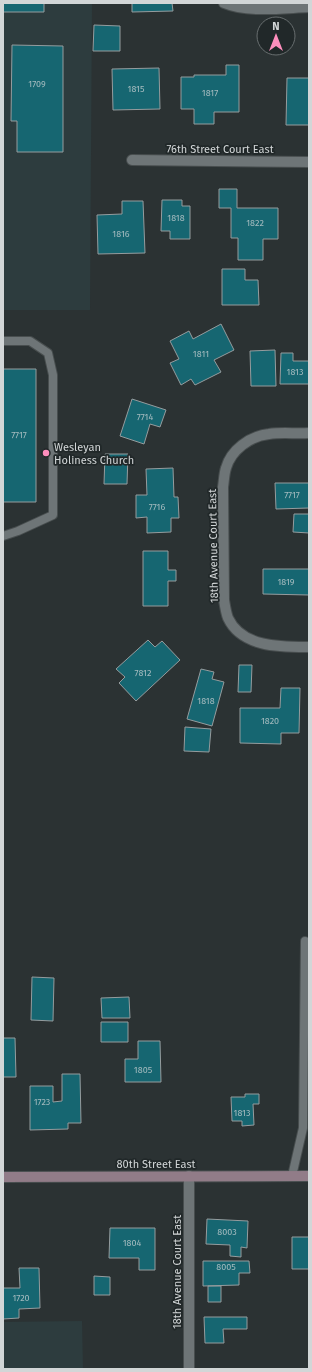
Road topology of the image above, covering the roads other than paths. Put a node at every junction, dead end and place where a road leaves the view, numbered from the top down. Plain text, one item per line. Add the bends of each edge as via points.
1 (224, 3) edge
2 (309, 7) edge
3 (132, 160) dead end
4 (309, 162) edge
5 (3, 341) edge
6 (309, 434) edge
7 (3, 536) edge
8 (309, 647) edge
9 (304, 940) dead end
10 (189, 1176) junction
11 (292, 1176) junction
12 (309, 1176) edge
13 (3, 1177) edge
14 (188, 1369) edge

1 - 2 street via 265,9
3 - 4 street, 76th Street Court East
5 - 7 lane via 30,341 48,353 53,374 53,515
6 - 8 street, 18th Avenue Court East via 258,436 238,448 226,468 223,487 224,600 228,617 242,634 264,645
9 - 11 lane via 303,1128
10 - 11 street, 80th Street East
10 - 13 street, 80th Street East
10 - 14 street, 18th Avenue Court East
11 - 12 street, 80th Street East

